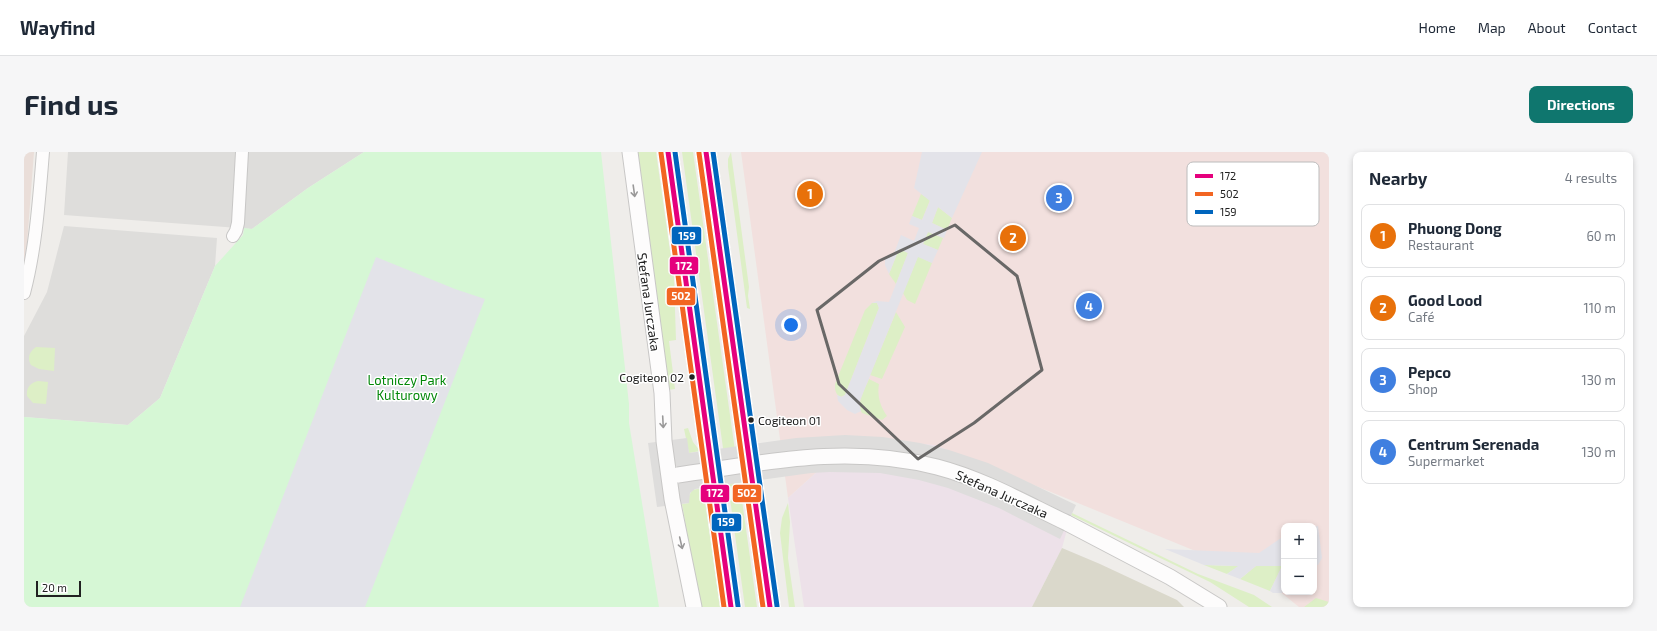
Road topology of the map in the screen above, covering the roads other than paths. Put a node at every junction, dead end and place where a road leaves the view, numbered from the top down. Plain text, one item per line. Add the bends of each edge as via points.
1 (43, 152) edge
2 (242, 152) edge
3 (630, 152) edge
4 (668, 152) edge
5 (706, 152) edge
6 (233, 236) dead end
7 (24, 293) edge
8 (674, 476) junction
9 (694, 607) edge
10 (732, 607) edge
11 (770, 607) edge
12 (1219, 607) edge

1 - 7 street via 38,213
2 - 6 street via 238,223
3 -> 8 street, Stefana Jurczaka via 662,398 664,440
4 - 10 main road
5 - 11 main road
8 -> 9 street, Stefana Jurczaka via 673,505
8 - 12 street, Stefana Jurczaka, bridge via 809,457 846,455 884,457 919,463 985,483 1170,577

